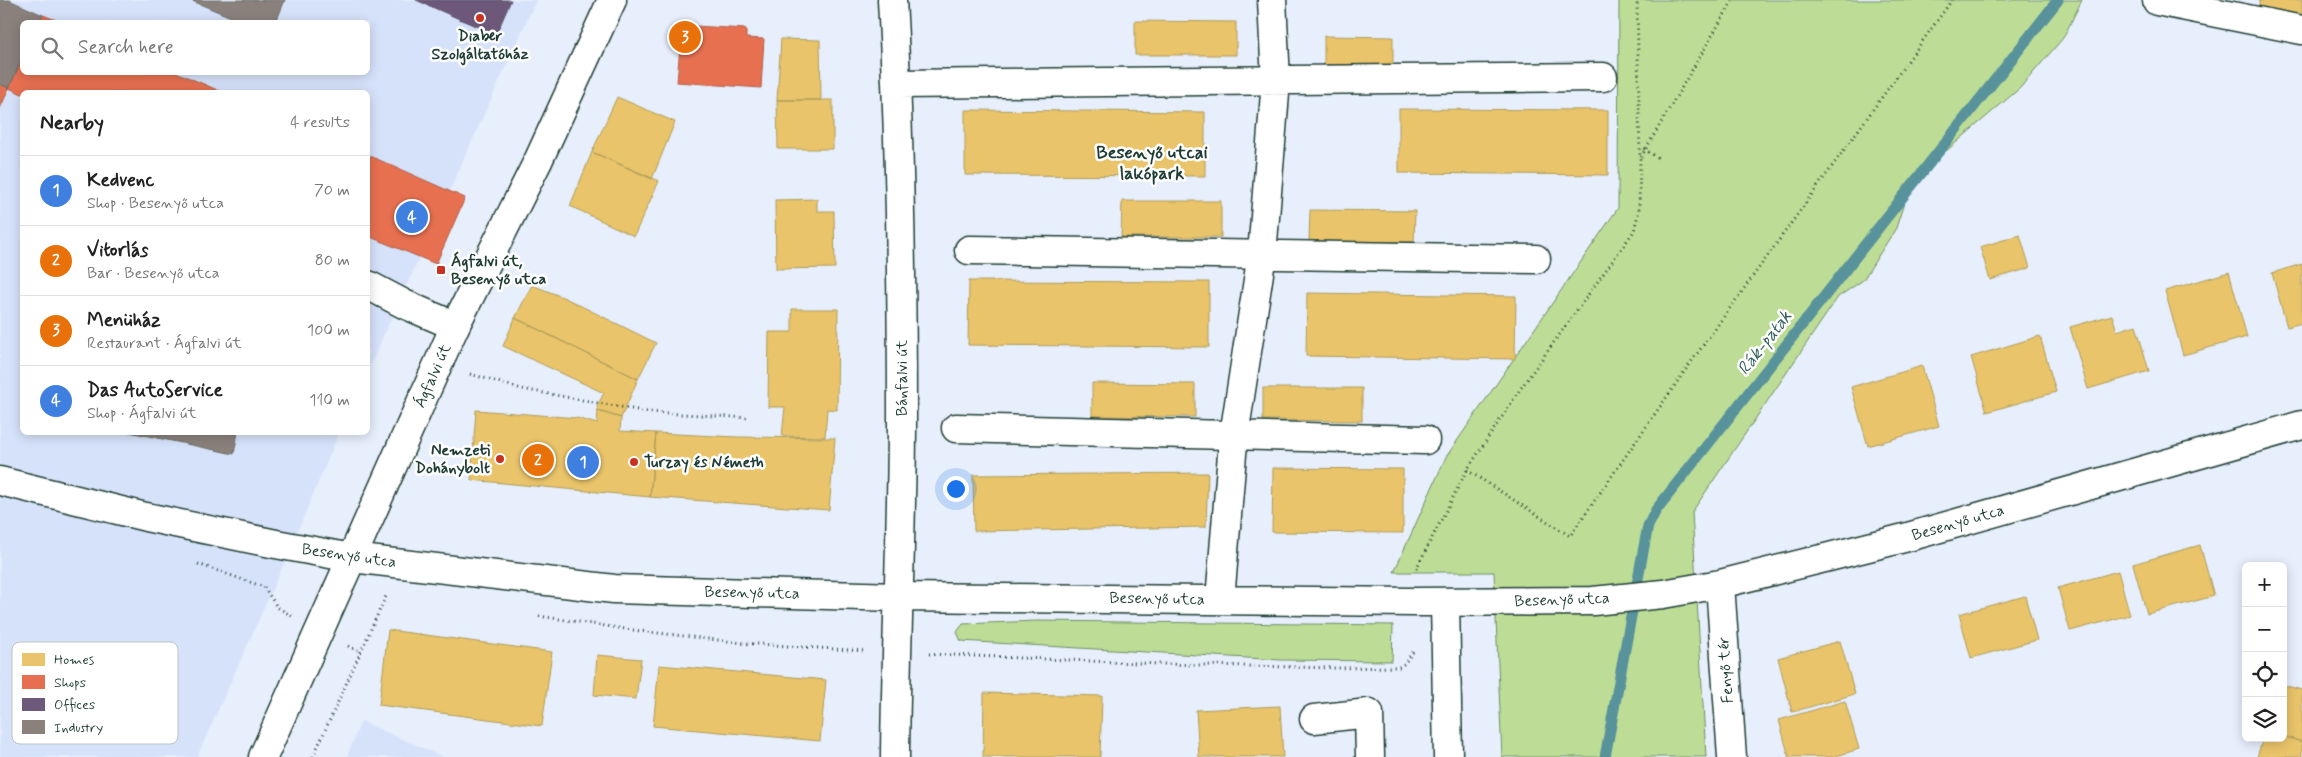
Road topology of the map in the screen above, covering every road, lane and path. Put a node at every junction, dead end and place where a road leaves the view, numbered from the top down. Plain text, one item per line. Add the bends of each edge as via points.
1 (612, 0) edge
2 (892, 0) edge
3 (1272, 0) edge
4 (1637, 0) edge
5 (1733, 0) edge
6 (1952, 0) edge
7 (2157, 2) dead end
8 (2302, 30) edge
9 (1603, 76) dead end
10 (1276, 81) junction
11 (897, 84) junction
12 (1644, 149) junction
13 (1660, 159) dead end
14 (1640, 160) junction
15 (969, 250) dead end
16 (1262, 254) junction
17 (1536, 259) dead end
18 (370, 286) edge
19 (455, 326) junction
20 (438, 365) junction
21 (750, 418) dead end
22 (2302, 425) edge
23 (956, 428) dead end
24 (1234, 434) junction
25 (1426, 440) dead end
26 (1467, 470) junction
27 (0, 481) edge
28 (352, 558) junction
29 (189, 560) dead end
30 (1720, 584) junction
31 (387, 593) dead end
32 (898, 597) junction
33 (1220, 600) junction
34 (1414, 602) junction
35 (1445, 602) junction
36 (530, 614) dead end
37 (318, 631) junction
38 (361, 652) junction
39 (896, 654) junction
40 (1314, 719) dead end
41 (262, 757) edge
42 (313, 757) edge
43 (894, 757) edge
44 (1370, 757) edge
45 (1448, 757) edge
46 (1732, 757) edge

1 - 19 street, Ágfalvi út via 538,162
2 - 11 street, Bánfalvi út
3 - 10 street
4 - 14 path
5 - 12 path
6 - 26 path via 1570,536
7 - 8 street
9 - 10 street
10 - 11 street
10 - 16 street
11 - 32 street, Bánfalvi út via 902,420
12 - 13 path
12 - 14 path
14 - 26 path via 1639,210 1634,231 1521,388
15 - 16 street
16 - 17 street
16 - 24 street
18 - 19 street
19 - 20 street, Ágfalvi út
20 - 21 path via 522,389 648,412
20 - 28 street, Ágfalvi út
22 - 30 street, Besenyő utca via 1908,538
23 - 24 street
24 - 25 street
24 - 33 street
26 - 34 path via 1415,570
27 - 28 street, Besenyő utca via 156,519
28 - 32 street, Besenyő utca via 614,590
28 - 37 street, Ágfalvi út
29 - 37 path via 264,587 277,607
30 - 35 street, Besenyő utca via 1594,601
30 - 46 street, Fenyő tér
31 - 38 path
32 - 33 street, Besenyő utca
32 - 39 street, Bánfalvi út
33 - 34 street, Besenyő utca
34 - 35 street, Besenyő utca
34 - 39 path via 1415,648 1404,664 1395,668 1160,664
35 - 45 street
36 - 39 path via 743,644
37 - 38 path
37 - 41 street, Ágfalvi út
38 - 42 path
39 - 43 street, Bánfalvi út
40 - 44 street via 1369,713

